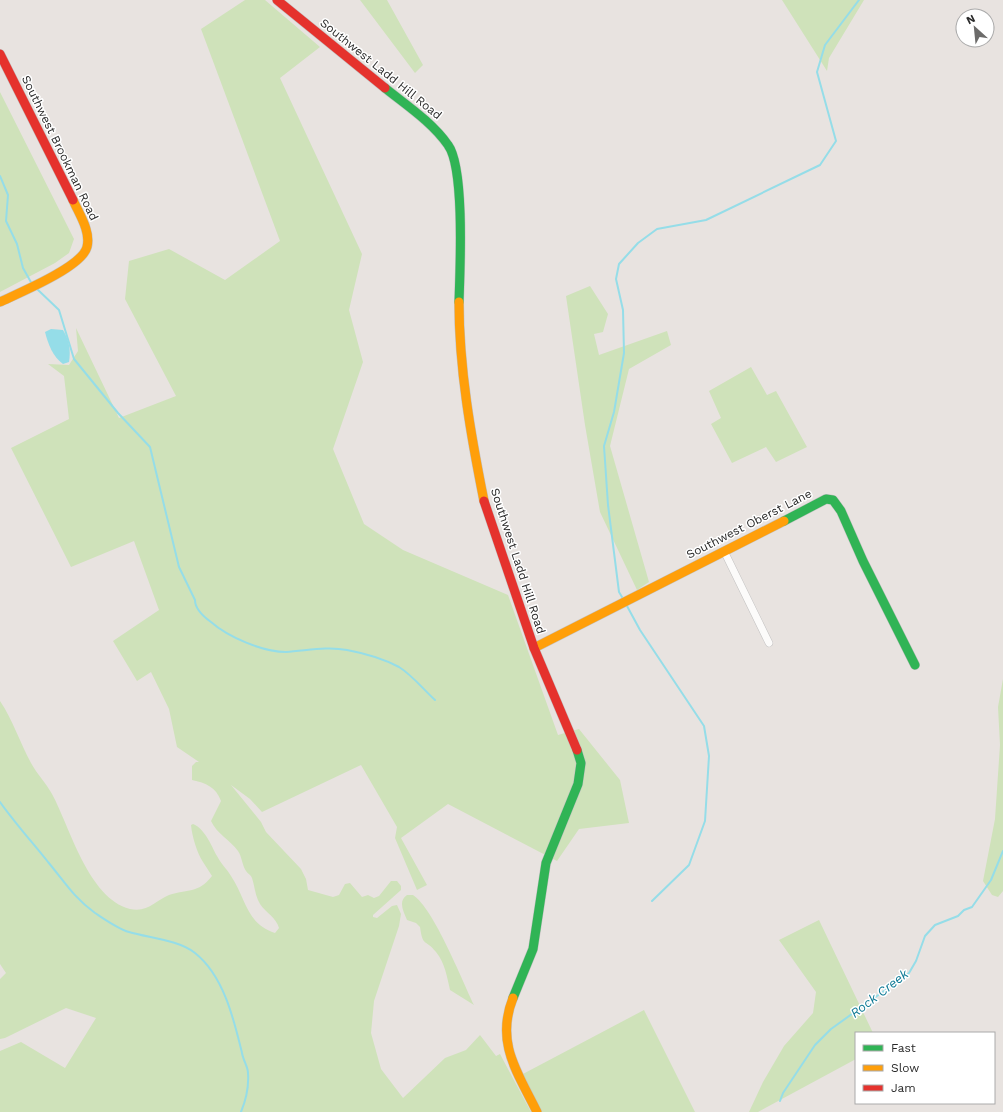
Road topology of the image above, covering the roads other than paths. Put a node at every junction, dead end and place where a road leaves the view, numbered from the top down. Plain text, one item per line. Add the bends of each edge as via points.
1 (277, 0) edge
2 (0, 54) edge
3 (0, 302) edge
4 (724, 551) junction
5 (769, 643) dead end
6 (534, 648) junction
7 (916, 665) dead end
8 (537, 1112) edge

1 - 6 street, Southwest Ladd Hill Road via 432,126 452,153 458,181 460,218 459,339 474,451 486,512
2 - 3 street, Southwest Brookman Road via 88,234 86,250 72,265
4 - 5 street
4 - 6 street, Southwest Oberst Lane
4 - 7 street, Southwest Oberst Lane via 821,501 833,500 841,511 863,561
6 - 8 street, Southwest Ladd Hill Road via 577,748 581,766 578,784 548,856 533,949 509,1008 505,1026 509,1055

